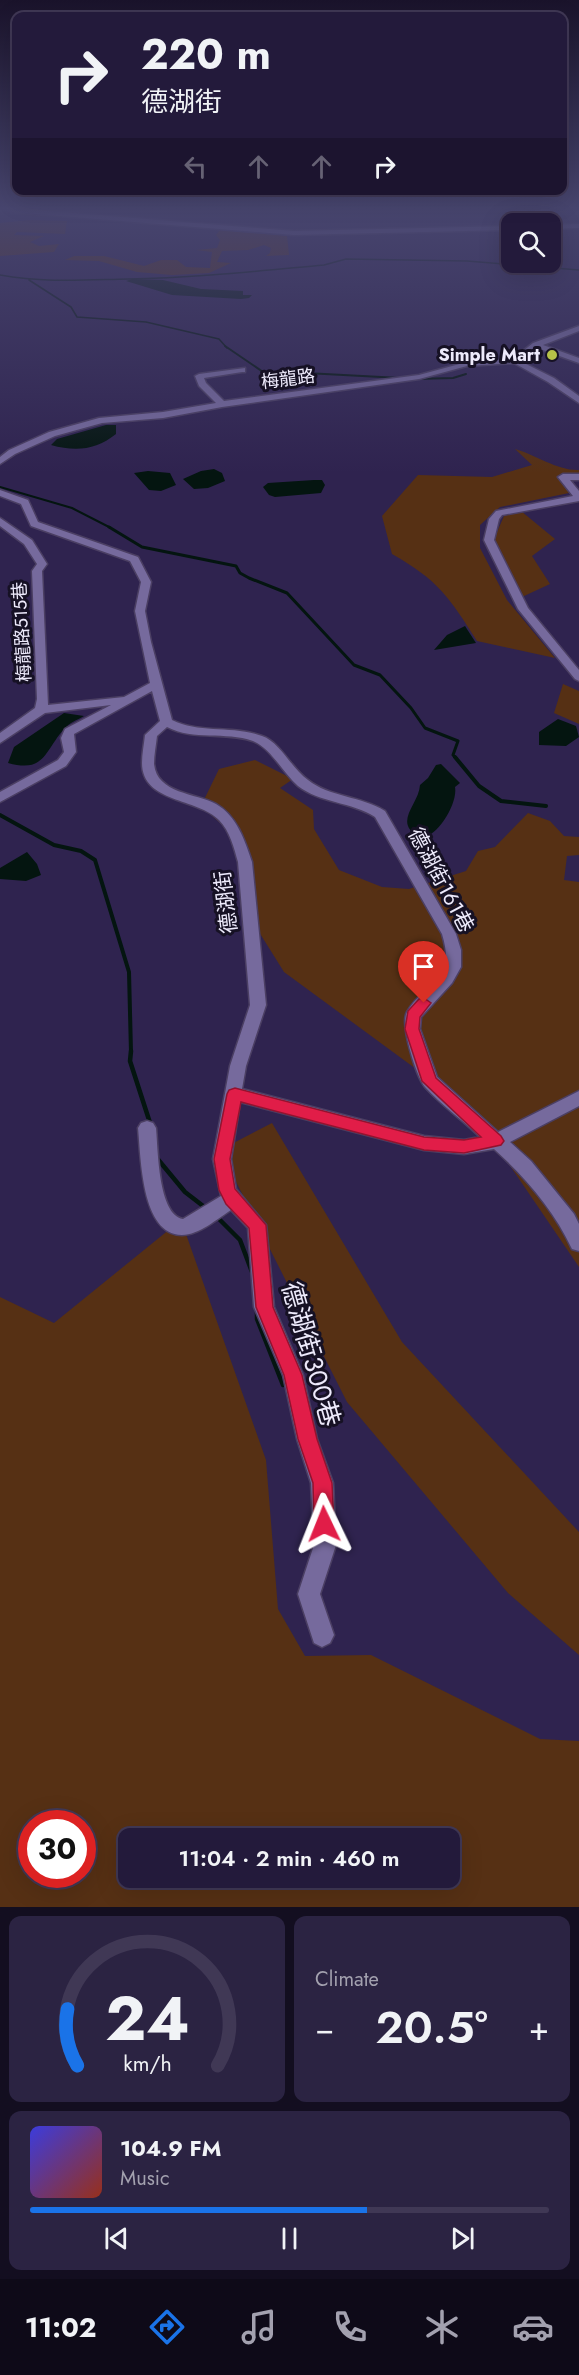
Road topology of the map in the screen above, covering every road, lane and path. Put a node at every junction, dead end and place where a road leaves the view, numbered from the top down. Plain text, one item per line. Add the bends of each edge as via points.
1 (579, 327) edge
2 (536, 345) junction
3 (515, 361) junction
4 (579, 361) edge
5 (242, 370) dead end
6 (579, 400) edge
7 (222, 404) junction
8 (0, 460) edge
9 (579, 477) edge
10 (0, 493) edge
11 (579, 497) edge
12 (0, 521) edge
13 (577, 674) edge
14 (157, 684) junction
15 (128, 699) junction
16 (40, 710) junction
17 (166, 722) junction
18 (0, 739) edge
19 (0, 798) edge
20 (235, 1094) junction
21 (579, 1098) edge
22 (147, 1128) dead end
23 (496, 1141) junction
24 (221, 1206) junction
25 (579, 1242) edge
26 (322, 1635) dead end

1 - 2 street
2 - 3 street
2 - 4 street
3 - 6 street via 552,380
3 - 7 street, 梅龍路 via 467,364 417,378
5 - 7 street via 199,376
7 - 8 street, 梅龍路 via 163,415 102,420 52,434
9 - 11 street via 563,477
10 - 14 street via 25,502 34,524 134,559 146,582 140,611
11 - 13 street via 500,513 494,519 489,540 523,609
12 - 16 street, 梅龍路515巷 via 28,542 42,564 37,571 43,699
14 - 15 street
14 - 17 street
15 - 16 street
15 - 19 street via 69,732 70,752 62,763
16 - 18 street, 梅龍路515巷
17 - 20 street, 德湖街 via 151,735 148,765 154,780 164,789 211,807 225,818 245,862 258,1005 238,1066
17 - 23 street, 德湖街161巷 via 184,731 240,733 260,739 304,784 380,813 449,934 454,950 453,967 447,979 413,1015 412,1029 430,1081
20 - 23 street via 424,1143 464,1147
20 - 24 street, 德湖街300巷 via 222,1159 227,1190
21 - 23 street
22 - 24 street via 156,1202 168,1224 192,1224
23 - 25 street, 德湖街161巷 via 525,1166 568,1220
24 - 26 street, 德湖街300巷 via 257,1225 264,1307 293,1375 307,1439 322,1483 325,1545 309,1594

